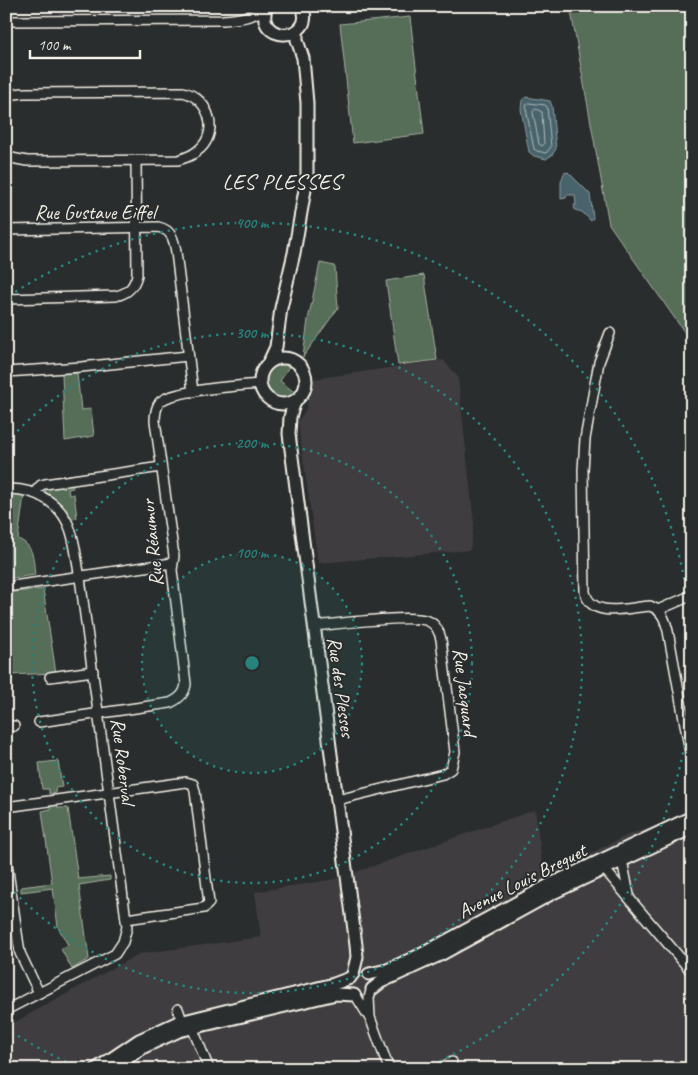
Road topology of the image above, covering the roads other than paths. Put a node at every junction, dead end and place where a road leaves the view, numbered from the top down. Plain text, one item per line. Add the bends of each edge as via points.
1 (302, 6) edge
2 (266, 7) edge
3 (241, 18) junction
4 (6, 21) edge
5 (267, 24) junction
6 (297, 31) junction
7 (285, 35) junction
8 (303, 69) junction
9 (6, 97) edge
10 (6, 157) edge
11 (136, 160) junction
12 (136, 228) junction
13 (6, 230) edge
14 (6, 299) edge
15 (278, 327) junction
16 (610, 333) dead end
17 (188, 356) junction
18 (290, 359) junction
19 (269, 362) junction
20 (6, 372) edge
21 (259, 384) junction
22 (193, 392) junction
23 (295, 401) junction
24 (276, 404) junction
25 (289, 434) junction
26 (161, 467) junction
27 (6, 489) edge
28 (34, 493) junction
29 (172, 564) junction
30 (80, 578) junction
31 (6, 587) edge
32 (692, 594) edge
33 (658, 610) junction
34 (314, 626) junction
35 (93, 671) junction
36 (50, 677) dead end
37 (99, 712) junction
38 (39, 722) dead end
39 (692, 763) edge
40 (109, 792) junction
41 (337, 800) junction
42 (6, 807) edge
43 (692, 817) edge
44 (692, 828) edge
45 (622, 855) junction
46 (6, 857) edge
47 (601, 865) junction
48 (630, 898) junction
49 (126, 919) junction
50 (356, 945) junction
51 (692, 972) edge
52 (368, 974) junction
53 (351, 976) junction
54 (372, 990) junction
55 (39, 993) junction
56 (355, 995) junction
57 (178, 1009) dead end
58 (6, 1010) edge
59 (370, 1020) junction
60 (188, 1023) junction
61 (452, 1062) dead end
62 (96, 1069) edge
63 (111, 1069) edge
64 (209, 1069) edge
65 (389, 1069) edge
66 (439, 1069) edge

1 - 6 street via 304,19
2 - 3 street via 259,13
2 - 5 street
3 - 4 street
3 - 5 street
5 - 7 street via 276,34
6 - 7 street
6 - 8 street
7 - 8 street
8 - 15 street via 308,120 307,178
9 - 11 street via 15,94 182,92 201,102 207,110 210,128 208,138 198,152 178,160
10 - 11 street via 27,161
11 - 12 street
12 - 13 street, Rue Gustave Eiffel
12 - 14 street via 137,275 127,292 110,297
12 - 17 street, Rue Gustave Eiffel via 163,228 172,237
15 - 18 street via 282,348
15 - 19 street via 275,351
16 - 33 street via 599,362 585,439 585,592 589,601 603,610 650,606
17 - 20 street via 81,368
17 - 22 street, Rue Gustave Eiffel
18 - 19 street via 279,358
18 - 23 street via 302,368 306,378 303,393
19 - 21 street via 261,372
21 - 22 street, Rue Réaumur
21 - 24 street via 263,394
22 - 26 street, Rue Réaumur via 170,396 158,406 155,421
23 - 24 street
23 - 25 street, Rue des Plesses
24 - 25 street, Rue des Plesses via 283,413
25 - 34 street, Rue des Plesses
26 - 28 street via 45,484
26 - 29 street, Rue Réaumur via 174,556
27 - 28 street, Rue Roberval
28 - 30 street, Rue Roberval via 50,501 66,520
29 - 30 street
29 - 37 street, Rue Réaumur via 186,690 170,703
30 - 31 street
30 - 35 street, Rue Roberval
32 - 33 street
33 - 39 street via 666,626
34 - 41 street, Rue des Plesses
34 - 41 street, Rue Jacquard via 419,618 435,625 441,639 455,752 451,768 444,774
35 - 36 street
35 - 37 street, Rue Roberval
37 - 38 street
37 - 40 street, Rue Roberval
40 - 42 street
40 - 49 street, Rue Roberval
40 - 49 street via 186,782 193,784 209,891 209,903 204,908
41 - 50 street, Rue des Plesses
43 - 45 street, Avenue Louis Breguet
44 - 45 street, Avenue Louis Breguet
45 - 47 street, Avenue Louis Breguet
45 - 48 street
46 - 55 street via 20,954
47 - 48 street
47 - 52 street, Avenue Louis Breguet via 541,889 430,950 387,970
47 - 54 street, Avenue Louis Breguet via 434,958 380,982
48 - 51 street
49 - 55 street, Rue Roberval via 126,935 115,954
50 - 52 street, Rue des Plesses
50 - 53 street, Rue des Plesses via 357,958
52 - 53 street via 360,971
52 - 54 street via 373,981
53 - 56 street via 349,989
53 - 60 street via 334,984
54 - 56 street via 363,996
54 - 59 street
55 - 58 street, Rue Roberval
56 - 59 street
56 - 60 street via 336,994
57 - 60 street
59 - 65 street
60 - 62 street via 159,1030
60 - 63 street
60 - 64 street
61 - 66 street

